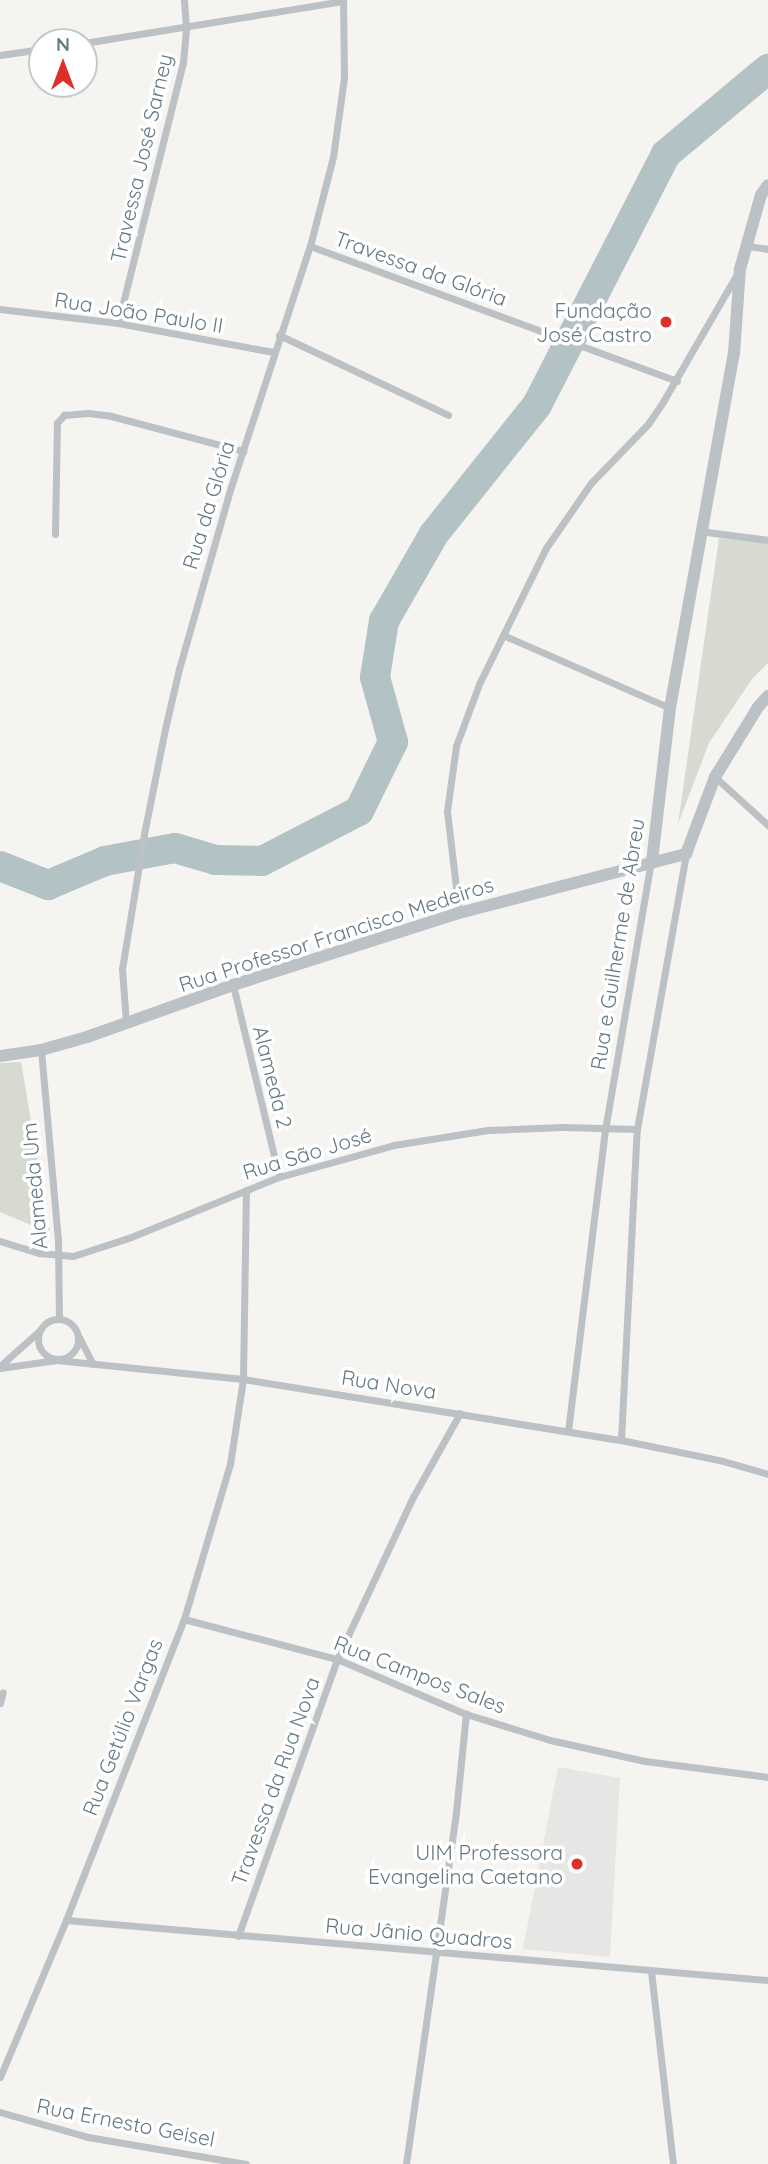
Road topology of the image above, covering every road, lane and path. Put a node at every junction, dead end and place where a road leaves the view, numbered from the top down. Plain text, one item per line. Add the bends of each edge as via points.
1 (184, 0) edge
2 (343, 1) edge
3 (186, 29) junction
4 (98, 41) edge
5 (28, 51) edge
6 (0, 55) edge
7 (768, 185) edge
8 (310, 246) junction
9 (747, 246) junction
10 (768, 249) edge
11 (740, 269) junction
12 (0, 309) edge
13 (118, 323) junction
14 (279, 335) junction
15 (273, 352) junction
16 (677, 381) junction
17 (448, 415) dead end
18 (243, 451) junction
19 (699, 531) junction
20 (55, 534) dead end
21 (768, 540) edge
22 (503, 635) junction
23 (768, 696) edge
24 (670, 708) junction
25 (715, 777) junction
26 (768, 825) edge
27 (686, 854) junction
28 (652, 861) junction
29 (459, 913) junction
30 (233, 985) junction
31 (126, 1024) junction
32 (41, 1050) junction
33 (0, 1056) edge
34 (637, 1129) junction
35 (605, 1130) junction
36 (279, 1177) junction
37 (246, 1190) junction
38 (0, 1241) edge
39 (58, 1256) junction
40 (59, 1320) junction
41 (42, 1328) junction
42 (78, 1335) junction
43 (56, 1360) junction
44 (93, 1364) junction
45 (0, 1367) edge
46 (243, 1379) junction
47 (460, 1413) junction
48 (568, 1431) junction
49 (621, 1440) junction
50 (768, 1474) edge
51 (184, 1619) junction
52 (337, 1658) junction
53 (3, 1692) dead end
54 (0, 1703) edge
55 (466, 1714) junction
56 (768, 1777) edge
57 (66, 1920) junction
58 (238, 1936) junction
59 (436, 1953) junction
60 (651, 1972) junction
61 (768, 1980) edge
62 (0, 2077) edge
63 (0, 2112) edge
64 (246, 2164) edge
65 (406, 2164) edge
66 (673, 2164) edge

1 - 3 street, Travessa José Sarney
2 - 3 street
2 - 8 street, Rua da Glória via 341,111
3 - 4 street
3 - 13 street, Travessa José Sarney via 173,110
5 - 6 street
7 - 9 street, Rua e Guilherme de Abreu
8 - 14 street, Rua da Glória
8 - 16 street, Travessa da Glória
9 - 10 street
9 - 11 street, Rua e Guilherme de Abreu
11 - 16 street
11 - 19 street, Rua e Guilherme de Abreu via 734,354
12 - 13 street, Rua João Paulo II
13 - 15 street, Rua João Paulo II
14 - 15 street, Rua da Glória
14 - 17 street
15 - 18 street, Rua da Glória
16 - 22 street via 648,424 572,509 546,548
18 - 20 street via 111,416 64,415 57,422
18 - 31 street, Rua da Glória via 179,668 144,834 122,969
19 - 21 street
19 - 24 street, Rua e Guilherme de Abreu
22 - 24 street
22 - 29 street via 456,746 451,775 449,848
23 - 25 street
24 - 28 street, Rua e Guilherme de Abreu
25 - 26 street
25 - 27 street
27 - 28 street, Rua Professor Francisco Medeiros
27 - 34 street
28 - 29 street, Rua Professor Francisco Medeiros
28 - 35 street, Rua e Guilherme de Abreu
29 - 30 street, Rua Professor Francisco Medeiros
30 - 31 street, Rua Professor Francisco Medeiros
30 - 36 street, Alameda 2
31 - 32 street, Rua Professor Francisco Medeiros
32 - 33 street, Rua Professor Francisco Medeiros
32 - 39 street, Alameda Um
34 - 35 street, Rua São José
34 - 49 street
35 - 36 street, Rua São José via 525,1128 445,1136 356,1154
35 - 48 street, Rua e Guilherme de Abreu
36 - 37 street, Rua São José
37 - 39 street, Rua São José via 99,1249
37 - 46 street
38 - 39 street, Rua São José
39 - 40 street, Alameda Um
40 - 41 street
40 - 42 street via 71,1324
41 - 43 street via 40,1346
41 - 45 street
42 - 43 street via 73,1353
42 - 44 street
43 - 44 street, Rua Nova
43 - 45 street, Rua Nova
44 - 46 street, Rua Nova
46 - 47 street, Rua Nova
46 - 51 street, Rua Getúlio Vargas via 230,1464
47 - 48 street, Rua Nova
47 - 52 street, Travessa da Rua Nova via 413,1497
48 - 49 street, Rua Nova
49 - 50 street, Rua Nova
51 - 52 street, Rua Campos Sales
51 - 57 street, Rua Getúlio Vargas
52 - 55 street, Rua Campos Sales
52 - 58 street, Travessa da Rua Nova
53 - 54 street
55 - 56 street, Rua Campos Sales via 603,1753
55 - 59 street
57 - 58 street, Rua Jânio Quadros
57 - 62 street, Rua Getúlio Vargas
58 - 59 street, Rua Jânio Quadros
59 - 60 street, Rua Jânio Quadros
59 - 65 street
60 - 61 street, Rua Jânio Quadros
60 - 66 street
63 - 64 street, Rua Ernesto Geisel via 88,2137

